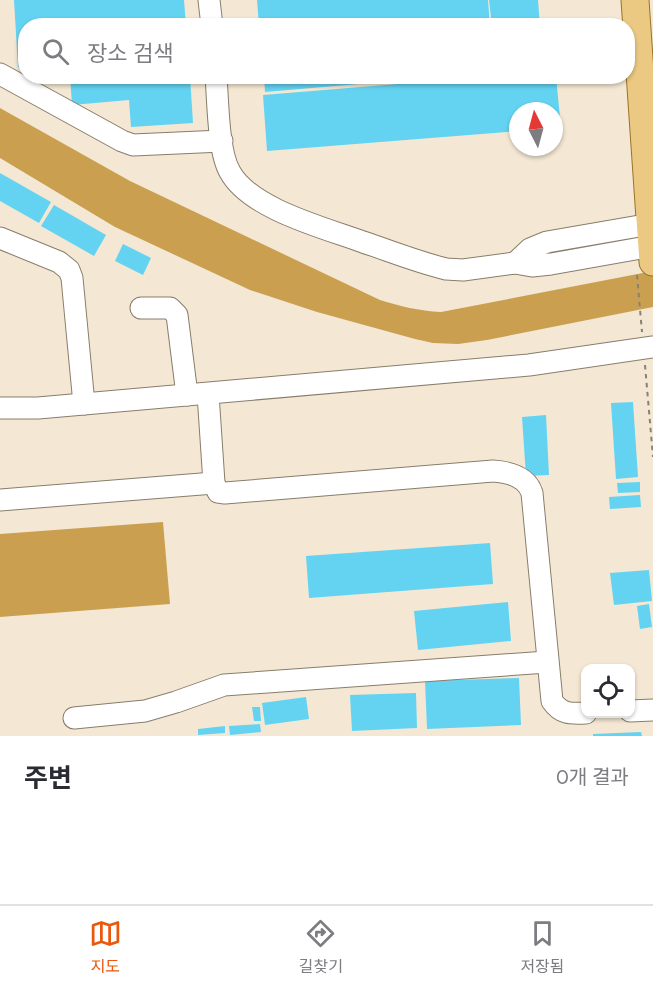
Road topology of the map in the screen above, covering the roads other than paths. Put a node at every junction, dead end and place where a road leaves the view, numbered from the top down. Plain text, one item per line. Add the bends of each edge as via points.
1 (209, 0) edge
2 (634, 0) edge
3 (211, 18) edge
4 (0, 74) edge
5 (18, 84) edge
6 (18, 84) edge
7 (217, 84) edge
8 (222, 141) junction
9 (0, 238) edge
10 (652, 247) edge
11 (141, 308) dead end
12 (653, 347) edge
13 (208, 394) junction
14 (187, 395) junction
15 (84, 404) junction
16 (0, 408) edge
17 (214, 483) junction
18 (0, 500) edge
19 (547, 662) junction
20 (653, 710) edge
21 (635, 711) edge
22 (581, 713) edge
23 (75, 718) dead end

1 - 3 street
2 - 10 main road
4 - 6 street
5 - 8 street via 133,145
7 - 8 street
8 - 10 street via 230,172 244,189 265,204 446,269 515,263 530,249 547,242
9 - 15 street via 59,262 69,270
11 - 14 street via 170,308 177,315
12 - 13 street via 529,366
13 - 14 street
13 - 17 street
14 - 15 street
15 - 16 street
17 - 18 street
17 - 19 street via 218,492 225,493 494,471 511,473 532,493
19 - 22 street via 552,701 557,709
19 - 23 street via 230,684 145,711
20 - 21 street

